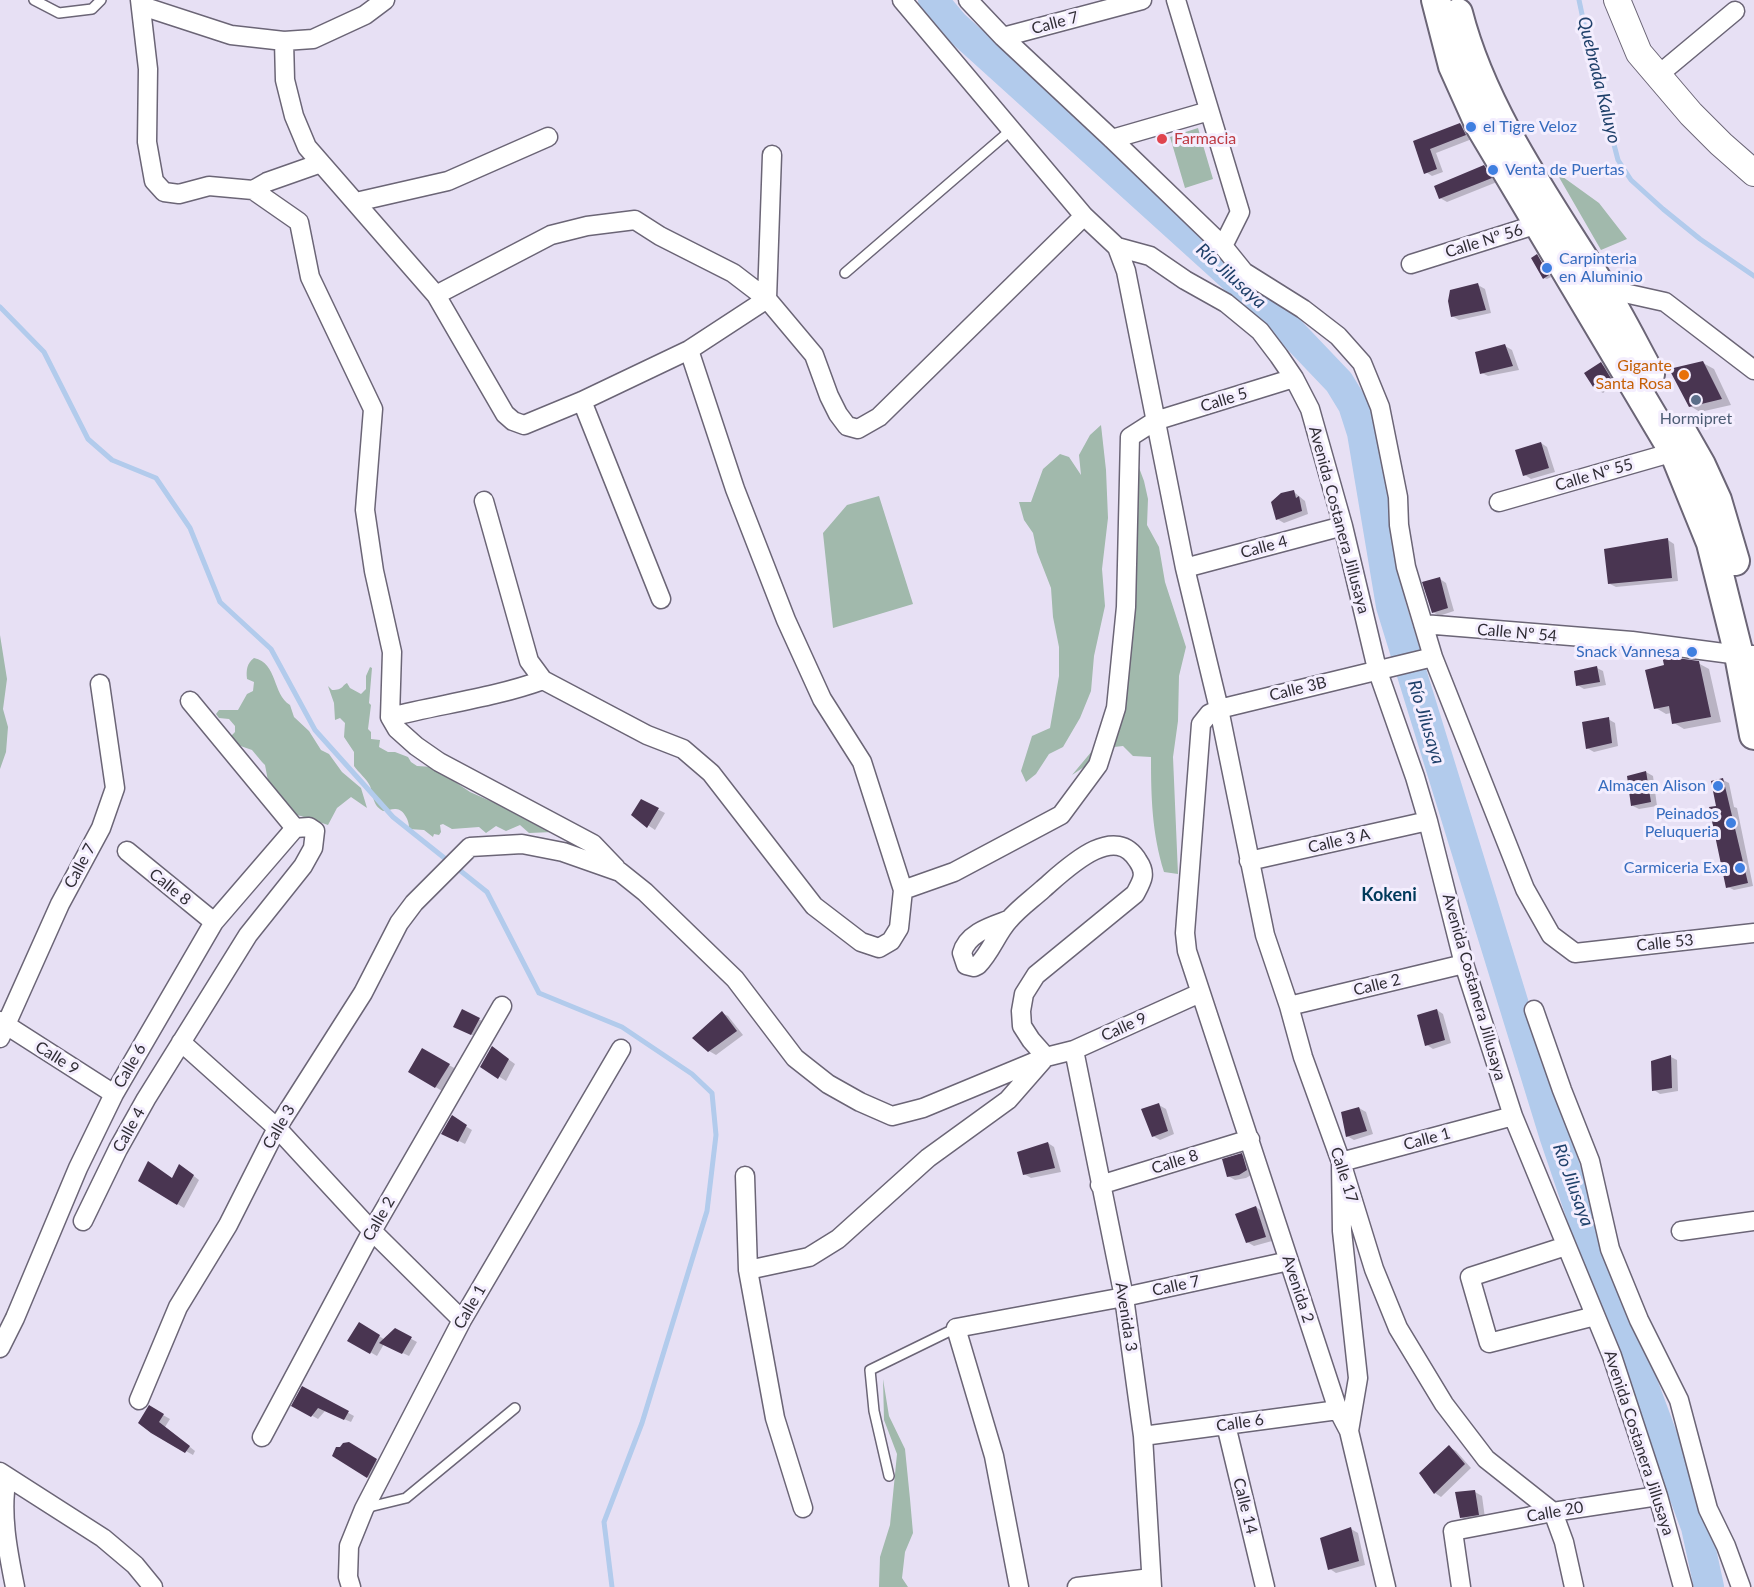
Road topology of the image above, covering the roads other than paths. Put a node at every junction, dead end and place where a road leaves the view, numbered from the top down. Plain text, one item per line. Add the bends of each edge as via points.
1 (34, 0) edge
2 (101, 0) edge
3 (902, 0) edge
4 (968, 0) edge
5 (1142, 0) edge
6 (1176, 0) edge
7 (1436, 0) edge
8 (1455, 0) edge
9 (1617, 0) edge
10 (378, 2) edge
11 (141, 3) edge
12 (1735, 11) dead end
13 (1003, 37) junction
14 (284, 41) junction
15 (1657, 76) junction
16 (1209, 111) junction
17 (1011, 130) junction
18 (548, 136) dead end
19 (1112, 139) junction
20 (772, 155) dead end
21 (321, 163) junction
22 (1754, 173) edge
23 (253, 190) junction
24 (356, 202) junction
25 (1084, 216) junction
26 (1546, 219) junction
27 (1223, 246) junction
28 (1117, 247) junction
29 (1411, 264) dead end
30 (845, 273) dead end
31 (1593, 293) junction
32 (436, 295) junction
33 (767, 299) junction
34 (689, 350) junction
35 (1754, 370) edge
36 (1294, 378) junction
37 (582, 401) junction
38 (1155, 422) junction
39 (1681, 448) junction
40 (484, 501) dead end
41 (1499, 502) dead end
42 (1343, 526) junction
43 (1185, 568) junction
44 (661, 599) dead end
45 (1423, 624) junction
46 (1749, 650) edge
47 (1426, 659) junction
48 (1385, 668) junction
49 (543, 680) junction
50 (100, 684) dead end
51 (190, 701) dead end
52 (1219, 709) junction
53 (390, 717) junction
54 (1754, 735) edge
55 (1428, 821) junction
56 (295, 828) junction
57 (127, 851) dead end
58 (1249, 861) junction
59 (620, 872) junction
60 (903, 890) junction
61 (1008, 920) dead end
62 (214, 922) junction
63 (1754, 933) edge
64 (1464, 964) junction
65 (1200, 993) junction
66 (502, 1006) dead end
67 (1289, 1006) junction
68 (1534, 1010) dead end
69 (2, 1028) edge
70 (182, 1042) junction
71 (621, 1049) dead end
72 (1074, 1050) junction
73 (1046, 1057) junction
74 (114, 1094) junction
75 (1513, 1116) junction
76 (277, 1128) junction
77 (1250, 1139) junction
78 (1341, 1162) junction
79 (745, 1176) dead end
80 (1100, 1185) junction
81 (83, 1221) dead end
82 (1754, 1221) edge
83 (372, 1231) junction
84 (1681, 1231) dead end
85 (1566, 1246) junction
86 (1289, 1261) junction
87 (748, 1270) junction
88 (1124, 1298) junction
89 (1595, 1316) junction
90 (462, 1320) junction
91 (956, 1328) junction
92 (0, 1348) edge
93 (139, 1400) dead end
94 (515, 1408) dead end
95 (1338, 1410) junction
96 (1226, 1425) junction
97 (1349, 1431) junction
98 (1143, 1436) junction
99 (262, 1437) dead end
100 (3, 1474) edge
101 (889, 1476) dead end
102 (1658, 1496) junction
103 (803, 1508) dead end
104 (364, 1509) junction
105 (1552, 1512) junction
106 (349, 1582) edge
107 (1151, 1582) edge
108 (15, 1587) edge
109 (153, 1587) edge
110 (1019, 1587) edge
111 (1077, 1587) edge
112 (1264, 1587) edge
113 (1386, 1587) edge
114 (1461, 1587) edge
115 (1574, 1587) edge
116 (1683, 1587) edge
117 (1741, 1587) edge

1 - 2 lane via 59,13 93,9
3 - 17 street
4 - 13 street
5 - 13 street, Calle 7
6 - 16 street
7 - 26 main road via 1453,66 1480,126
8 - 26 main road via 1483,87
9 - 15 main road via 1639,53
10 - 14 street via 365,15 314,39
11 - 14 street via 231,35
11 - 23 street via 148,69 147,142 154,181 164,192 179,194 209,186
12 - 15 street
13 - 19 street
14 - 21 street via 285,80 294,116 307,147
15 - 22 main road via 1713,137
16 - 19 street
16 - 27 street via 1240,212
17 - 25 street
17 - 30 lane
18 - 24 street via 448,181
19 - 27 street
20 - 33 street
21 - 23 street
21 - 24 street
23 - 53 street via 299,222 310,277 373,409 365,510 392,652
24 - 32 street
25 - 28 street
25 - 33 street via 879,417 858,429 847,426 838,414 814,355
26 - 29 street, Calle Nº 56
26 - 31 main road
27 - 45 street via 1244,272 1303,309 1338,336 1362,363 1380,407 1398,497 1406,567
28 - 36 street, Avenida Costanera Jillusaya via 1150,256 1226,303 1260,332
28 - 38 street, Calle 17 via 1126,271
31 - 35 street via 1665,302
31 - 39 main road
32 - 33 street via 552,236 587,226 635,220 733,273
32 - 37 street via 513,422 524,424
33 - 34 street
34 - 37 street
34 - 60 street via 735,489 781,609 822,699 862,762
36 - 38 street, Calle 5
36 - 42 street, Avenida Costanera Jillusaya via 1310,409
37 - 44 street
38 - 43 street, Calle 17
38 - 60 street, Calle 5 via 1130,437 1126,607 1116,708 1098,765 1061,815 954,872
39 - 41 street, Calle Nº 55
39 - 46 main road via 1701,465 1717,500 1731,543
40 - 49 street via 529,661
42 - 43 street, Calle 4
42 - 48 street, Avenida Costanera Jillusaya
43 - 52 street, Calle 17
45 - 46 street, Calle Nº 54
45 - 47 street
46 - 54 main road
47 - 48 street, Calle 3B
47 - 63 street, Calle 53 via 1525,890 1551,935 1575,953
48 - 52 street, Calle 3B
48 - 55 street, Avenida Costanera Jillusaya
49 - 53 street via 509,692
49 - 60 street via 647,735 683,749 711,773 814,906 861,942 879,948 891,940 899,928
50 - 69 street, Calle 7 via 115,788 101,828 60,904
51 - 56 street
52 - 58 street, Calle 17
52 - 65 street, Avenida 2 via 1201,724 1185,933
53 - 59 street via 397,729 439,762 592,844
55 - 58 street, Calle 3 A
55 - 64 street, Avenida Costanera Jillusaya
56 - 62 street, Calle 6
56 - 70 street, Calle 4 via 309,827 315,831 314,848 248,935
57 - 62 street, Calle 8
58 - 67 street, Calle 17 via 1264,935
59 - 73 street, Calle 9 via 735,979 795,1058 828,1084 892,1116 923,1108
59 - 76 street, Calle 3 via 563,852 522,844 470,847 399,923 363,993
61 - 73 street via 1087,853 1103,847 1122,847 1135,855 1143,868 1135,894 1036,975 1024,994 1022,1026
62 - 74 street, Calle 6
64 - 67 street, Calle 2
64 - 75 street, Avenida Costanera Jillusaya
65 - 72 street, Calle 9
65 - 77 street, Avenida 2
66 - 83 street, Calle 2
67 - 78 street, Calle 17
68 - 117 street via 1590,1161 1610,1249 1639,1320 1679,1400 1708,1509
69 - 74 street, Calle 9
70 - 76 street
70 - 81 street, Calle 4 via 118,1149
71 - 90 street, Calle 1
72 - 73 street, Calle 9
72 - 80 street, Avenida 3
73 - 87 street via 1008,1100 928,1158 838,1239 809,1257
74 - 92 street, Calle 6
75 - 78 street, Calle 1
75 - 85 street, Avenida Costanera Jillusaya
76 - 83 street
76 - 93 street, Calle 3 via 228,1225 178,1307
77 - 80 street, Calle 8
77 - 86 street, Avenida 2
78 - 97 street via 1342,1232 1358,1378
78 - 105 street, Calle 17 via 1374,1269 1398,1328 1444,1404 1486,1459
79 - 87 street
80 - 88 street, Avenida 3
82 - 84 street
83 - 90 street
83 - 99 street, Calle 2
85 - 89 street, Avenida Costanera Jillusaya
85 - 89 street via 1470,1277 1489,1343
86 - 88 street, Calle 7
86 - 95 street, Avenida 2
87 - 103 street via 775,1418
88 - 91 street, Calle 7
88 - 98 street, Avenida 3
89 - 102 street, Avenida Costanera Jillusaya
90 - 104 street, Calle 1
91 - 101 lane via 870,1370 874,1411
91 - 110 street via 994,1456
94 - 104 lane via 406,1498
95 - 96 street, Calle 6
95 - 97 street, Avenida 2
96 - 98 street, Calle 6
96 - 112 street, Calle 14
97 - 113 street, Avenida 2
98 - 107 street, Avenida 3
100 - 108 street via 4,1519
100 - 109 street via 103,1538 135,1565
102 - 105 street, Calle 20
102 - 116 street, Avenida Costanera Jillusaya
104 - 106 street, Calle 1 via 349,1546
105 - 114 street, Calle 20 via 1453,1531
105 - 115 street, Calle 17 via 1564,1542
107 - 111 street

